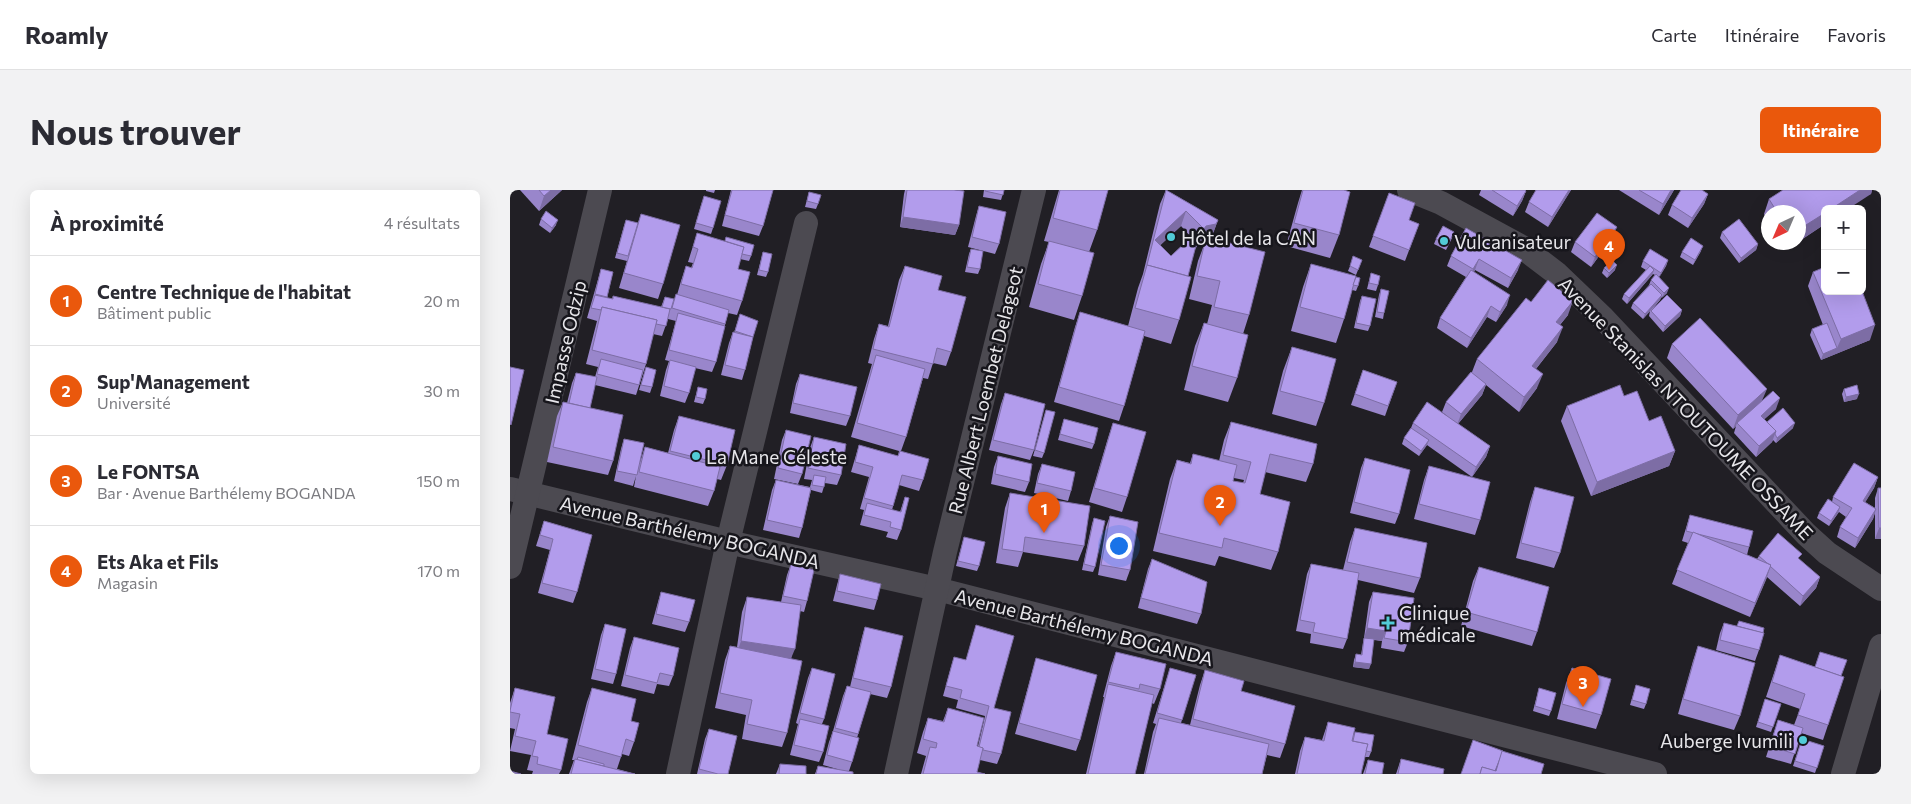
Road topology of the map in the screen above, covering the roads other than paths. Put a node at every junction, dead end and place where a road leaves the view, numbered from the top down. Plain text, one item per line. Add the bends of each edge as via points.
1 (600, 190) edge
2 (1034, 190) edge
3 (1409, 190) edge
4 (1444, 196) edge
5 (806, 223) dead end
6 (520, 491) edge
7 (728, 542) junction
8 (510, 567) edge
9 (937, 589) junction
10 (1881, 589) edge
11 (1881, 646) edge
12 (678, 774) edge
13 (896, 774) edge
14 (1656, 774) edge
15 (1843, 774) edge

1 - 6 street, Impasse Odzip
2 - 9 street, Rue Albert Loembet Delageot
3 - 4 street, Avenue Stanislas NTOUTOUME OSSAME
4 - 10 street, Avenue Stanislas NTOUTOUME OSSAME via 1556,273 1603,318 1806,534 1827,553
5 - 7 street
6 - 7 street, Avenue Barthélemy BOGANDA
6 - 8 street, Impasse Odzip
7 - 9 street, Avenue Barthélemy BOGANDA
7 - 12 street
9 - 13 street, Rue Albert Loembet Delageot
9 - 14 street, Avenue Barthélemy BOGANDA
11 - 15 street

